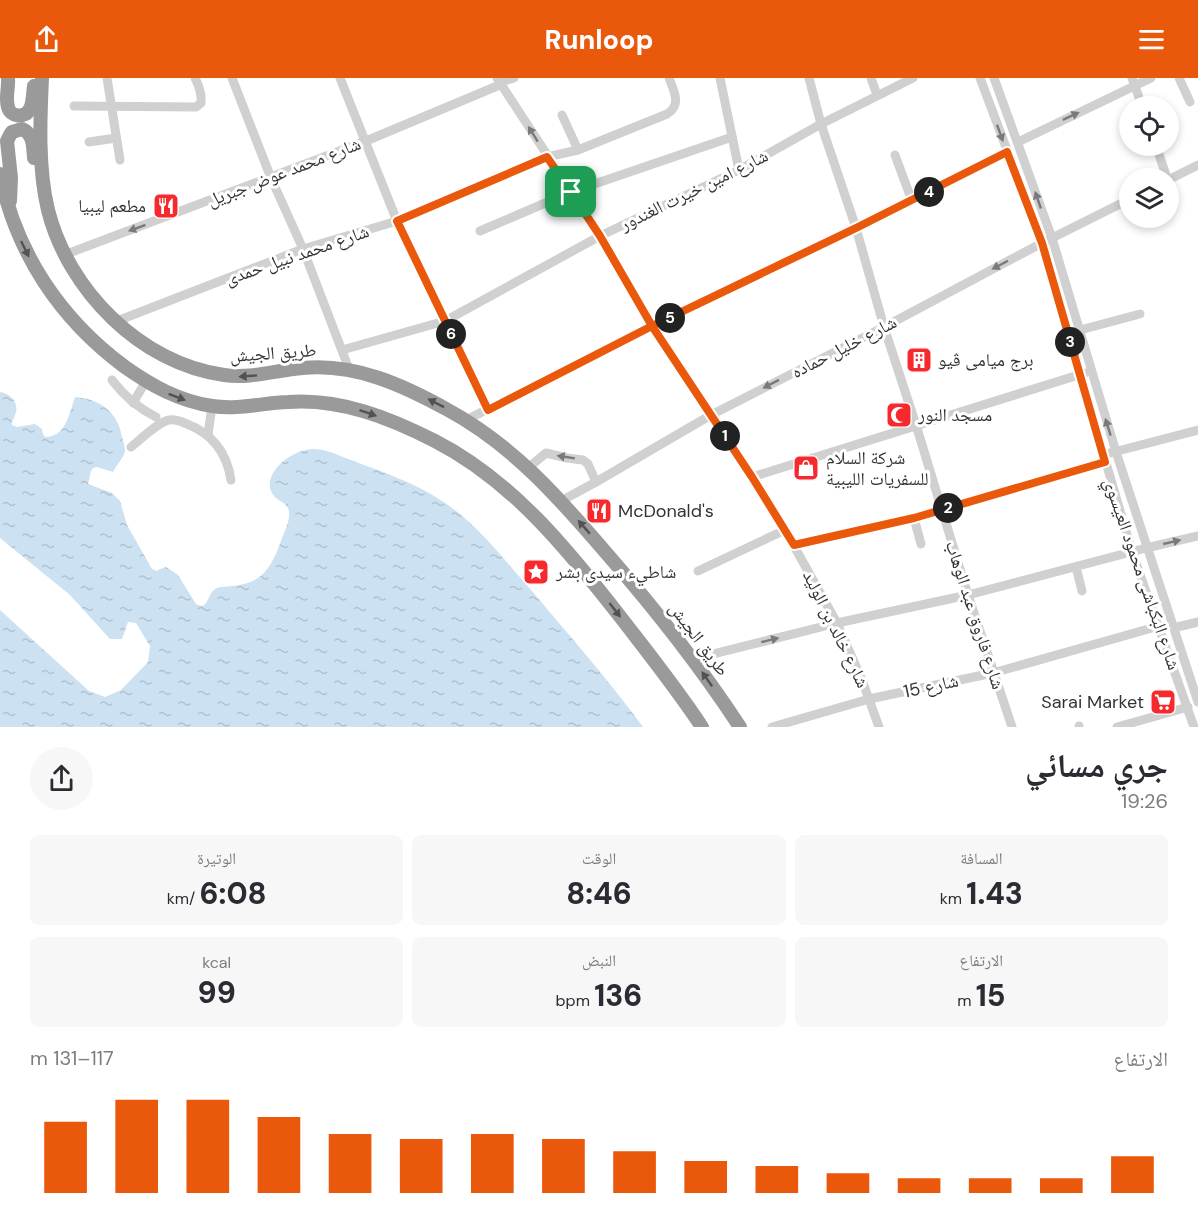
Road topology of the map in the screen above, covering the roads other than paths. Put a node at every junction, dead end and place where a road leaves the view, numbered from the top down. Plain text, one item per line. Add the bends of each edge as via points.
1 (8, 78) edge
2 (36, 78) edge
3 (42, 78) edge
4 (107, 78) edge
5 (195, 78) edge
6 (232, 78) edge
7 (340, 78) edge
8 (514, 78) edge
9 (720, 78) edge
10 (809, 78) edge
11 (870, 78) edge
12 (913, 78) edge
13 (980, 78) edge
14 (994, 78) edge
15 (1151, 78) edge
16 (1179, 78) edge
17 (672, 79) edge
18 (500, 81) edge
19 (1133, 82) edge
20 (877, 95) junction
21 (1190, 102) dead end
22 (74, 106) dead end
23 (112, 107) junction
24 (562, 115) dead end
25 (820, 124) junction
26 (732, 137) junction
27 (116, 138) junction
28 (366, 141) junction
29 (89, 142) dead end
30 (1018, 142) junction
31 (578, 150) junction
32 (1007, 152) junction
33 (895, 156) dead end
34 (547, 157) junction
35 (120, 160) dead end
36 (1198, 165) edge
37 (740, 170) junction
38 (0, 174) edge
39 (1179, 174) edge
40 (271, 178) junction
41 (45, 191) junction
42 (571, 192) junction
43 (912, 201) junction
44 (1119, 204) edge
45 (9, 210) junction
46 (397, 221) junction
47 (856, 228) junction
48 (480, 231) dead end
49 (600, 236) junction
50 (1052, 238) junction
51 (1042, 243) junction
52 (303, 249) junction
53 (64, 255) junction
54 (1140, 314) dead end
55 (117, 321) junction
56 (445, 321) junction
57 (652, 326) junction
58 (884, 327) junction
59 (1080, 330) junction
60 (342, 351) junction
61 (349, 369) junction
62 (1091, 371) junction
63 (1079, 374) junction
64 (112, 380) dead end
65 (146, 381) junction
66 (133, 403) junction
67 (212, 406) junction
68 (488, 410) junction
69 (711, 415) junction
70 (156, 417) dead end
71 (465, 420) junction
72 (916, 425) junction
73 (1198, 430) edge
74 (208, 435) junction
75 (131, 447) dead end
76 (1116, 452) junction
77 (1104, 459) junction
78 (528, 468) junction
79 (752, 477) junction
80 (231, 480) dead end
81 (596, 482) junction
82 (561, 501) junction
83 (941, 510) junction
84 (914, 518) junction
85 (785, 530) junction
86 (1198, 536) edge
87 (921, 544) dead end
88 (794, 545) junction
89 (1146, 548) junction
90 (1132, 552) junction
91 (1076, 567) junction
92 (698, 571) dead end
93 (1082, 591) dead end
94 (968, 595) junction
95 (1198, 622) edge
96 (837, 623) junction
97 (1159, 626) junction
98 (1173, 628) junction
99 (693, 659) junction
100 (993, 673) junction
101 (869, 699) junction
102 (1198, 702) edge
103 (1188, 707) junction
104 (702, 727) edge
105 (740, 727) edge
106 (772, 727) edge
107 (879, 727) edge
108 (1012, 727) edge
109 (1117, 727) edge
110 (1194, 727) edge

1 - 2 highway via 7,106 17,116 30,110
3 - 41 highway, طريق الجيش
4 - 23 street
5 - 23 street via 201,92 201,103 196,106
6 - 40 street
7 - 28 street
8 - 18 street, شارع محمد عوض جبريل
9 - 26 street
10 - 25 street, شارع فاروق عبد الوهاب
11 - 20 street
12 - 20 street, شارع امين خيرت الغندور
13 -> 32 street, شارع البكباشى محمود العيسوي
14 - 30 street, شارع البكباشى محمود العيسوي
15 - 19 street
16 - 21 street
17 - 31 street, شارع محمد نبيل حمدى via 676,101 672,111
18 - 28 street, شارع محمد عوض جبريل
34 -> 18 street, شارع خالد بن الوليد
30 -> 19 street
20 - 25 street, شارع امين خيرت الغندور
22 - 23 street
23 - 27 street
24 - 31 street
25 - 37 street, شارع امين خيرت الغندور
25 - 47 street, شارع فاروق عبد الوهاب
26 - 37 street
26 - 42 street
27 - 29 street
27 - 35 street
28 - 40 street, شارع محمد عوض جبريل
28 - 46 street
50 -> 30 street, شارع البكباشى محمود العيسوي
31 - 34 street, شارع محمد نبيل حمدى
32 - 43 street
32 - 51 street, شارع البكباشى محمود العيسوي
33 - 43 street
34 - 42 street, شارع خالد بن الوليد
34 - 46 street, شارع محمد نبيل حمدى
36 - 39 street
37 - 49 street, شارع امين خيرت الغندور
38 - 45 highway
40 - 52 street
40 -> 53 street, شارع محمد عوض جبريل
41 - 45 highway via 37,173 31,135 26,130 15,130 8,141 12,188
41 - 53 highway, طريق الجيش
42 - 48 street
42 - 49 street, شارع خالد بن الوليد
43 - 47 street
44 - 50 street, شارع خليل حماده
45 -> 65 highway via 30,261 63,309 96,344
46 - 52 street, شارع محمد نبيل حمدى
46 - 56 street
47 - 57 street
47 - 58 street, شارع فاروق عبد الوهاب
49 - 56 street, شارع امين خيرت الغندور
49 - 57 street, شارع خالد بن الوليد
50 - 51 street, شارع خليل حماده
50 - 59 street, شارع البكباشى محمود العيسوي
51 -> 58 street, شارع خليل حماده
51 - 63 street, شارع البكباشى محمود العيسوي
52 - 55 street, شارع محمد نبيل حمدى
52 - 60 street
53 - 55 highway, طريق الجيش via 82,284
54 - 59 street
61 -> 55 highway, طريق الجيش via 306,367 237,376 211,373 163,355
56 - 60 street, شارع امين خيرت الغندور
56 - 68 street
57 - 68 street
57 - 69 street, شارع خالد بن الوليد
58 -> 69 street, شارع خليل حماده
58 - 72 street, شارع فاروق عبد الوهاب
59 - 62 street, شارع البكباشى محمود العيسوي
60 - 61 street
71 -> 61 highway, طريق الجيش via 396,384
62 - 63 street
76 -> 62 street, شارع البكباشى محمود العيسوي
63 - 72 street
63 - 77 street, شارع البكباشى محمود العيسوي
64 - 66 street
65 - 66 street
65 -> 67 highway via 177,397
66 - 70 street
67 - 74 street
67 -> 104 highway via 241,408 304,401 351,407 420,434 471,462 518,500 574,559
68 - 71 street
69 - 79 street, شارع خالد بن الوليد
69 - 81 street, شارع خليل حماده
71 - 78 highway, طريق الجيش
72 - 79 street
72 - 83 street, شارع فاروق عبد الوهاب
73 - 76 street
74 - 75 street via 170,420
74 - 80 street via 224,455
76 - 77 street
76 - 89 street, شارع البكباشى محمود العيسوي
77 - 83 street
77 - 90 street, شارع البكباشى محمود العيسوي
81 -> 78 street via 588,464 580,459 546,453
78 - 82 highway, طريق الجيش
79 - 85 street, شارع خالد بن الوليد
81 - 82 street, شارع خليل حماده
99 -> 82 highway, طريق الجيش
83 - 84 street
83 - 94 street, شارع فاروق عبد الوهاب
84 - 87 street
84 - 88 street
85 - 88 street, شارع خالد بن الوليد
85 - 92 street
89 -> 86 street
88 - 96 street, شارع خالد بن الوليد
89 - 90 street
89 - 98 street, شارع البكباشى محمود العيسوي
90 - 91 street
90 - 97 street, شارع البكباشى محمود العيسوي
91 - 93 street
91 - 94 street
94 - 96 street
94 - 100 street, شارع فاروق عبد الوهاب
95 - 98 street
99 -> 96 street
96 - 101 street, شارع خالد بن الوليد
97 - 100 street, شارع 15
97 - 103 street, شارع البكباشى محمود العيسوي
98 - 102 street, شارع البكباشى محمود العيسوي
105 -> 99 highway, طريق الجيش
100 - 101 street, شارع 15
100 - 108 street, شارع فاروق عبد الوهاب
101 - 106 street, شارع 15
101 - 107 street, شارع خالد بن الوليد
103 - 109 street
103 - 110 street, شارع البكباشى محمود العيسوي

